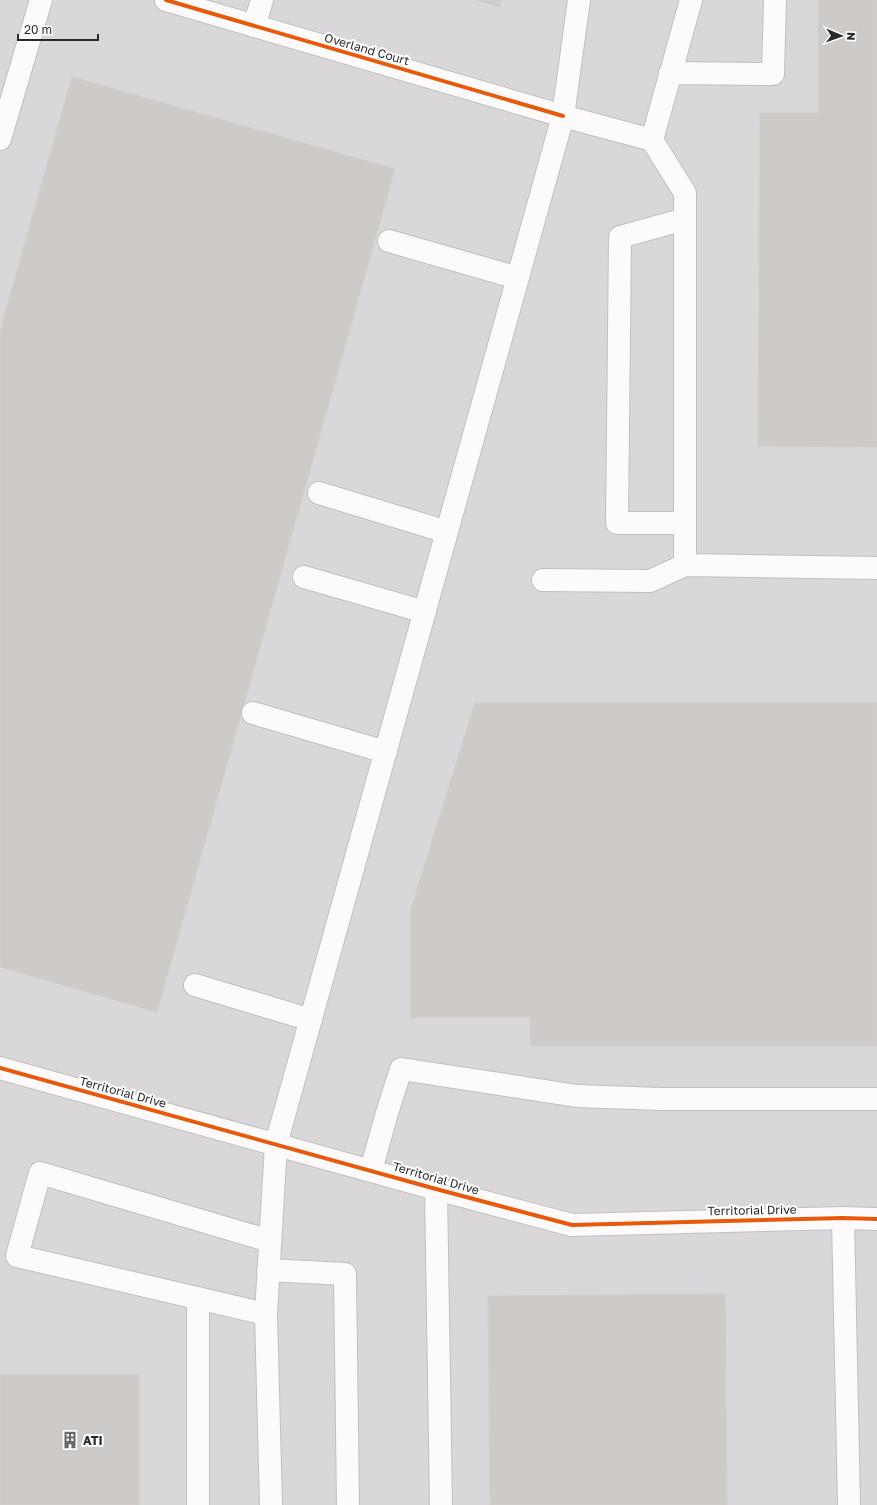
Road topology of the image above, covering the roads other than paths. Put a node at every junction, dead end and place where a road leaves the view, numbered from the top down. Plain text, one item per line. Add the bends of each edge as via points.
1 (41, 0) edge
2 (166, 0) edge
3 (262, 0) edge
4 (580, 0) edge
5 (690, 0) edge
6 (775, 0) edge
7 (254, 26) junction
8 (670, 72) junction
9 (563, 116) junction
10 (0, 139) edge
11 (652, 140) junction
12 (685, 219) junction
13 (389, 241) dead end
14 (518, 278) junction
15 (319, 493) dead end
16 (684, 523) junction
17 (447, 532) junction
18 (685, 565) junction
19 (877, 568) edge
20 (304, 578) dead end
21 (543, 580) dead end
22 (425, 612) junction
23 (253, 714) dead end
24 (386, 752) junction
25 (195, 985) dead end
26 (311, 1020) junction
27 (0, 1068) edge
28 (877, 1098) edge
29 (276, 1144) junction
30 (371, 1170) junction
31 (436, 1189) junction
32 (843, 1218) junction
33 (877, 1219) edge
34 (270, 1241) junction
35 (268, 1270) junction
36 (198, 1298) junction
37 (266, 1314) junction
38 (198, 1505) edge
39 (271, 1505) edge
40 (348, 1505) edge
41 (441, 1505) edge
42 (849, 1505) edge

1 - 10 street
2 - 7 street, Overland Court
3 - 7 street
4 - 9 street
5 - 8 street
6 - 8 street via 773,74
7 - 9 street, Overland Court
8 - 11 street
9 - 11 street, Overland Court
9 - 14 street
11 - 12 street via 685,193
12 - 16 street
12 - 16 street via 620,238 618,523
13 - 14 street
14 - 17 street
15 - 17 street
16 - 18 street
17 - 22 street
18 - 19 street
18 - 21 street via 650,581
20 - 22 street
22 - 24 street
23 - 24 street
24 - 26 street
25 - 26 street
26 - 29 street
27 - 29 street, Territorial Drive
28 - 30 street via 661,1099 577,1096 401,1069
29 - 30 street, Territorial Drive
29 - 34 street
30 - 31 street, Territorial Drive
31 - 32 street, Territorial Drive via 572,1225
31 - 41 street
32 - 33 street, Territorial Drive
32 - 42 street
34 - 35 street
34 - 36 street via 40,1173 17,1256
35 - 37 street
35 - 40 street via 345,1274
36 - 37 street
36 - 38 street
37 - 39 street

